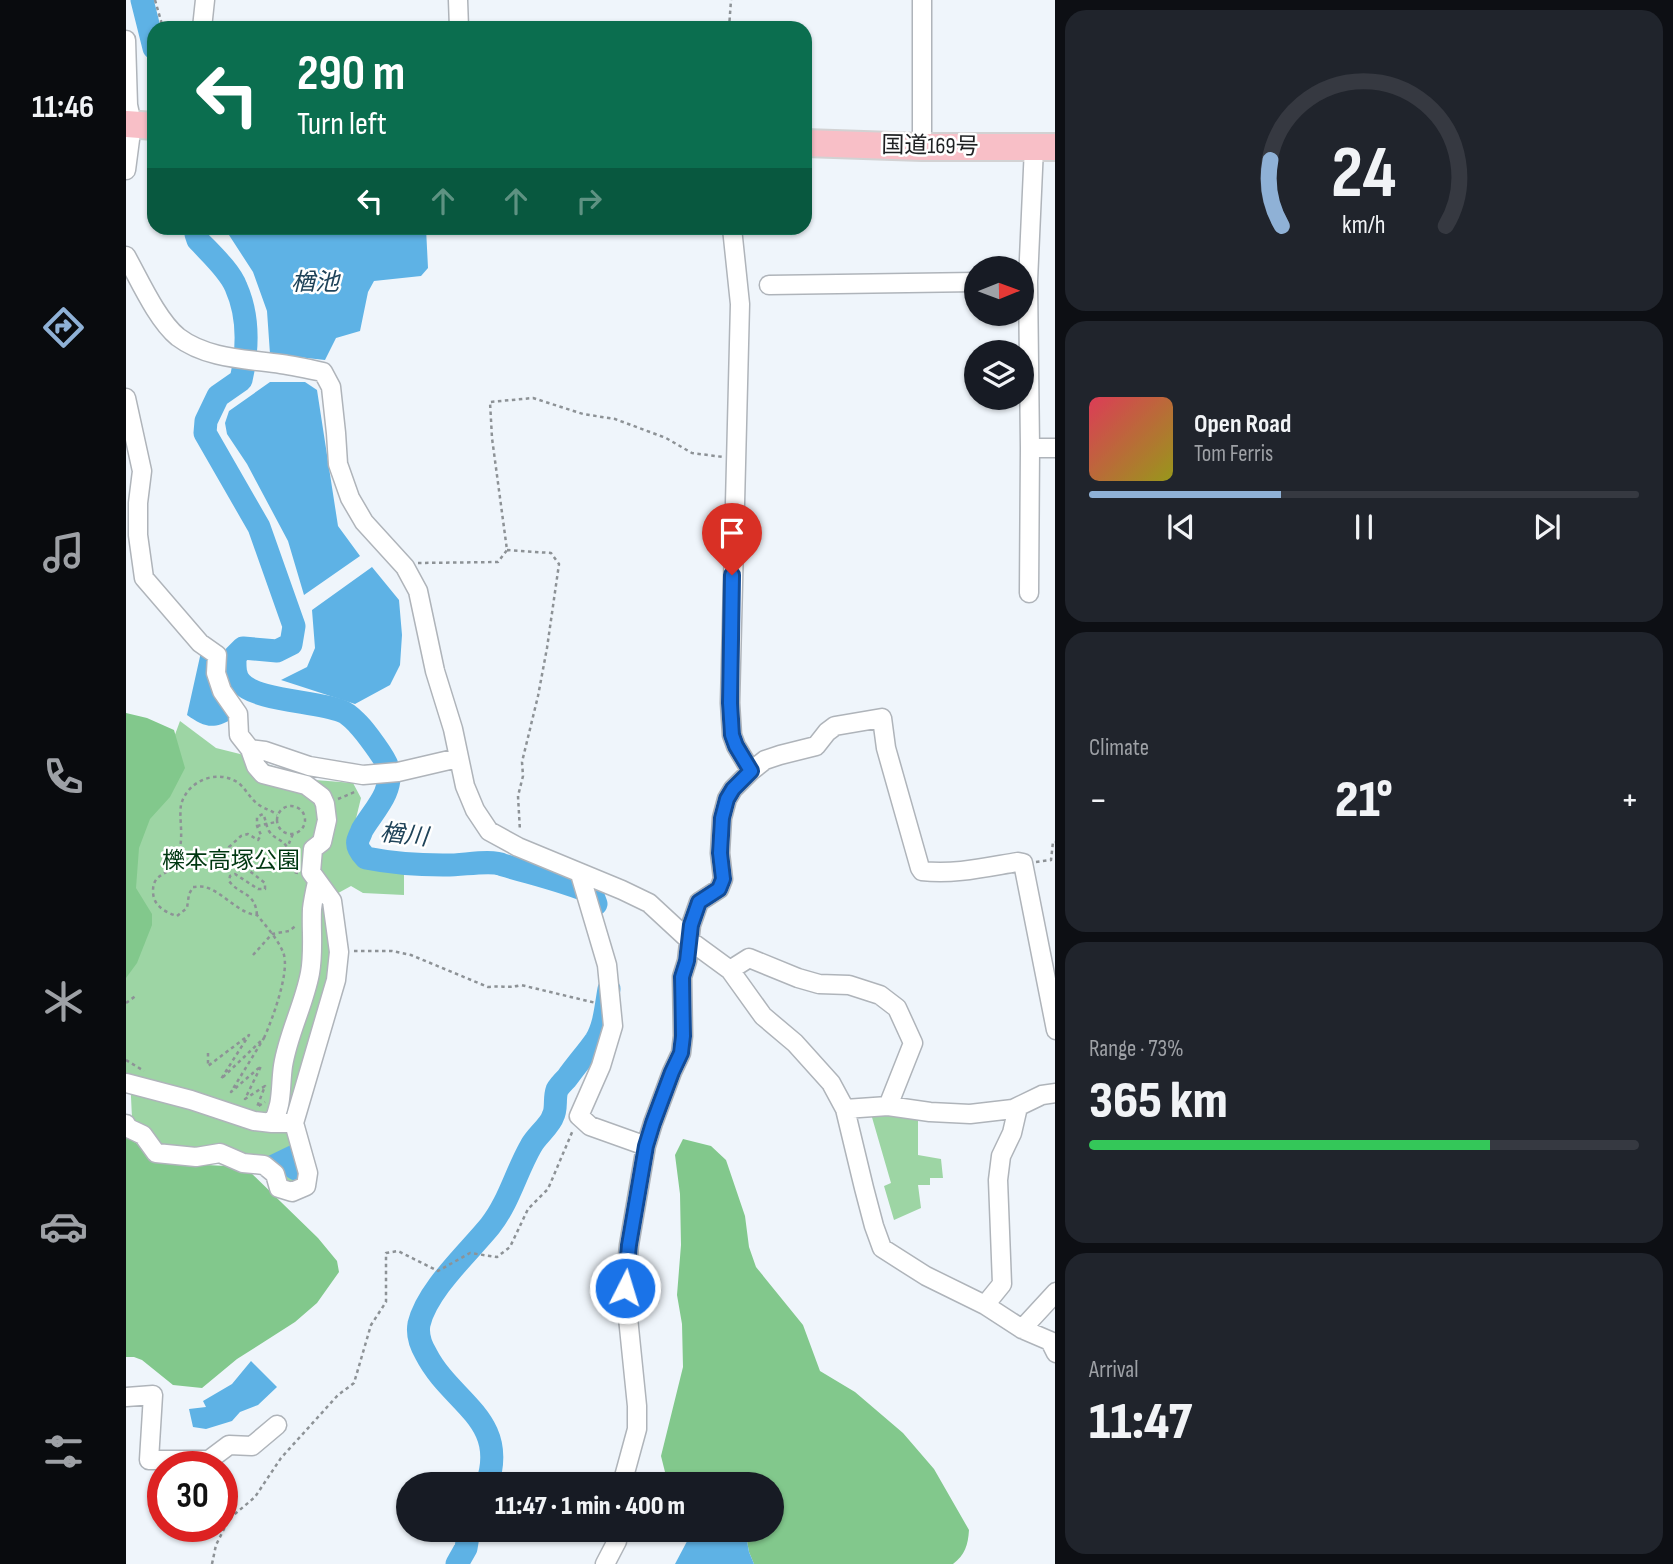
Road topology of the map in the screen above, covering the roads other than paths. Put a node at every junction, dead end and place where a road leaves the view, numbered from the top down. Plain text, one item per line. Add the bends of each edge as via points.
1 (205, 0) edge
2 (458, 0) edge
3 (922, 0) edge
4 (203, 21) edge
5 (459, 21) edge
6 (126, 40) edge
7 (137, 125) edge
8 (812, 143) edge
9 (922, 147) junction
10 (1045, 147) edge
11 (126, 170) edge
12 (733, 235) edge
13 (126, 256) edge
14 (1029, 256) edge
15 (964, 282) edge
16 (769, 285) dead end
17 (1026, 326) edge
18 (126, 398) edge
19 (1055, 448) edge
20 (1030, 449) junction
21 (1030, 593) dead end
22 (250, 749) junction
23 (458, 758) junction
24 (751, 771) junction
25 (580, 874) junction
26 (314, 877) junction
27 (689, 940) junction
28 (730, 970) junction
29 (1055, 1030) edge
30 (126, 1083) edge
31 (1055, 1093) edge
32 (888, 1106) junction
33 (1018, 1107) junction
34 (845, 1109) junction
35 (272, 1123) junction
36 (126, 1124) edge
37 (294, 1124) junction
38 (646, 1146) junction
39 (1055, 1292) edge
40 (985, 1305) junction
41 (1022, 1329) junction
42 (1055, 1353) edge
43 (126, 1397) edge
44 (277, 1425) dead end
45 (625, 1472) edge
46 (616, 1542) edge
47 (605, 1564) edge

1 - 4 street
2 - 5 street
3 - 9 street
6 - 7 street via 128,105
7 - 11 street
8 - 9 highway, 国道169号
9 - 10 highway, 国道169号
10 - 14 street
12 - 24 street via 740,304 730,703 732,735
13 - 23 street via 152,303 178,337 206,352 323,372 331,387 338,464 350,498 364,522 405,567 418,591
15 - 16 street
17 - 20 street
18 - 22 street via 142,471 138,536 144,578 216,655 222,691 239,715 239,735
19 - 20 street
20 - 21 street
22 - 23 street via 363,775
22 - 26 street via 263,774 306,785 322,797 327,820 322,842 313,849
23 - 25 street via 475,810 489,831
24 - 27 street via 727,799 720,853 723,879 719,889 699,902
24 - 29 street via 765,760 816,746 835,726 882,718 886,748 922,871 1023,863
25 - 27 street via 649,903
25 - 38 street via 607,965 612,1026 579,1116 590,1126
26 - 35 street via 310,975 293,1027 281,1100
26 - 37 street via 332,901 339,952 333,990
27 - 28 street
27 - 38 street via 682,977 681,1053
28 - 32 street via 749,958 819,984 849,985 880,995 897,1008 913,1043
28 - 34 street via 763,1016 831,1083
30 - 35 street
31 - 33 street
32 - 33 street via 970,1114
32 - 34 street
33 - 40 street via 998,1180 1002,1283
34 - 40 street via 883,1248
35 - 37 street
36 - 37 street via 143,1135 156,1153 196,1157 220,1153 243,1163 264,1165 275,1174 279,1188 292,1192 306,1186 308,1172
38 - 45 street via 625,1288 637,1406 637,1429
39 - 41 street
40 - 41 street
41 - 42 street via 1049,1341
43 - 44 street via 153,1395 149,1460 209,1460 229,1445 252,1446
46 - 47 street

